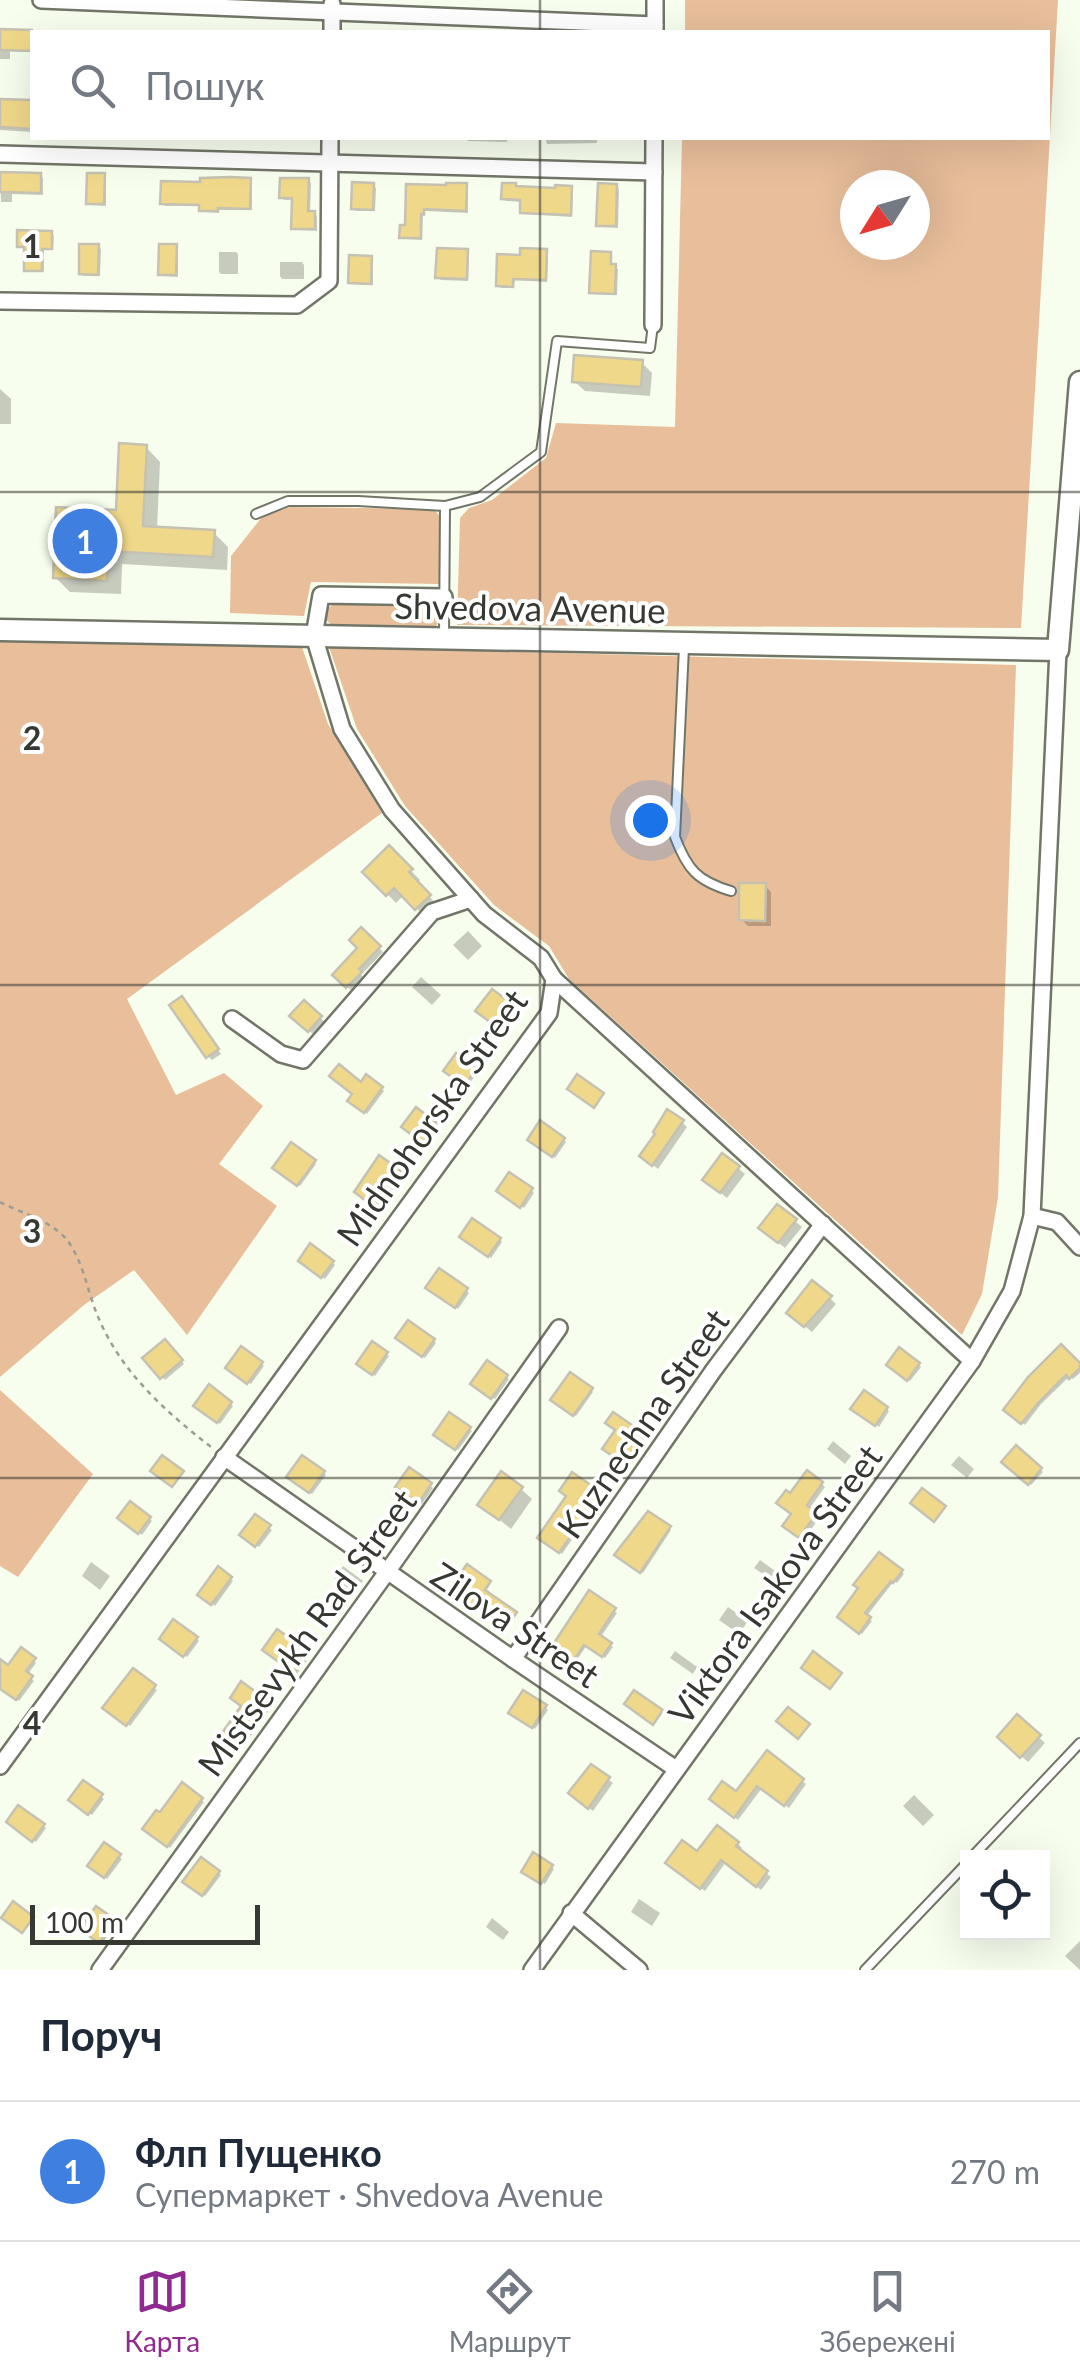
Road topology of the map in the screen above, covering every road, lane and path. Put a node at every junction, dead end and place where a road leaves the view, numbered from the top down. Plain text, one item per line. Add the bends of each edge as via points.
1 (41, 0) edge
2 (655, 0) edge
3 (332, 5) edge
4 (655, 29) edge
5 (330, 140) edge
6 (654, 140) edge
7 (0, 154) edge
8 (330, 162) junction
9 (654, 172) junction
10 (0, 302) edge
11 (653, 325) joint
12 (1080, 382) edge
13 (445, 506) junction
14 (256, 514) dead end
15 (444, 597) junction
16 (0, 630) edge
17 (314, 636) junction
18 (444, 638) junction
19 (684, 643) junction
20 (1058, 650) junction
21 (731, 891) dead end
22 (471, 899) junction
23 (554, 979) junction
24 (232, 1018) dead end
25 (0, 1202) edge
26 (1032, 1216) junction
27 (824, 1224) junction
28 (1080, 1247) edge
29 (559, 1328) dead end
30 (972, 1361) junction
31 (224, 1457) junction
32 (387, 1572) junction
33 (513, 1659) junction
34 (1080, 1743) edge
35 (0, 1766) edge
36 (676, 1769) junction
37 (979, 1850) edge
38 (960, 1870) edge
39 (571, 1913) junction
40 (100, 1970) edge
41 (532, 1970) edge
42 (638, 1970) edge
43 (865, 1970) edge

1 - 3 street
2 - 4 street
3 - 4 street
5 - 8 street
6 - 9 street
7 - 8 street
8 - 9 street
8 - 10 street via 329,282 297,305
9 - 11 street
11 - 13 lane via 650,348 557,342 541,452 480,497
12 - 20 street
13 - 14 lane via 288,501
13 - 15 lane
15 - 17 street via 321,594
15 - 18 lane
16 - 17 street, Shvedova Avenue
17 - 18 street, Shvedova Avenue
17 - 22 street, Midnohorska Street via 342,729 392,810
18 - 19 street, Shvedova Avenue
19 - 20 street, Shvedova Avenue
19 - 21 lane via 676,837 692,871
20 - 26 street, Viktora Isakova Street
22 - 23 street, Midnohorska Street via 541,958
22 - 24 street via 432,912 303,1060 281,1054
23 - 27 street
23 - 31 street, Midnohorska Street via 549,1013
25 - 31 path via 67,1239 100,1323 132,1373 168,1414
26 - 28 street via 1057,1222
26 - 30 street, Viktora Isakova Street via 1012,1291
27 - 30 street
27 - 33 street, Kuznechna Street via 712,1371
29 - 32 street, Mistsevykh Rad Street
30 - 36 street, Viktora Isakova Street
31 - 32 street, Zilova Street
31 - 35 street, Midnohorska Street
32 - 33 street, Zilova Street
32 - 40 street, Mistsevykh Rad Street
33 - 36 street, Zilova Street
34 - 37 lane
36 - 39 street, Viktora Isakova Street
38 - 43 lane
39 - 41 street, Viktora Isakova Street
39 - 42 street

